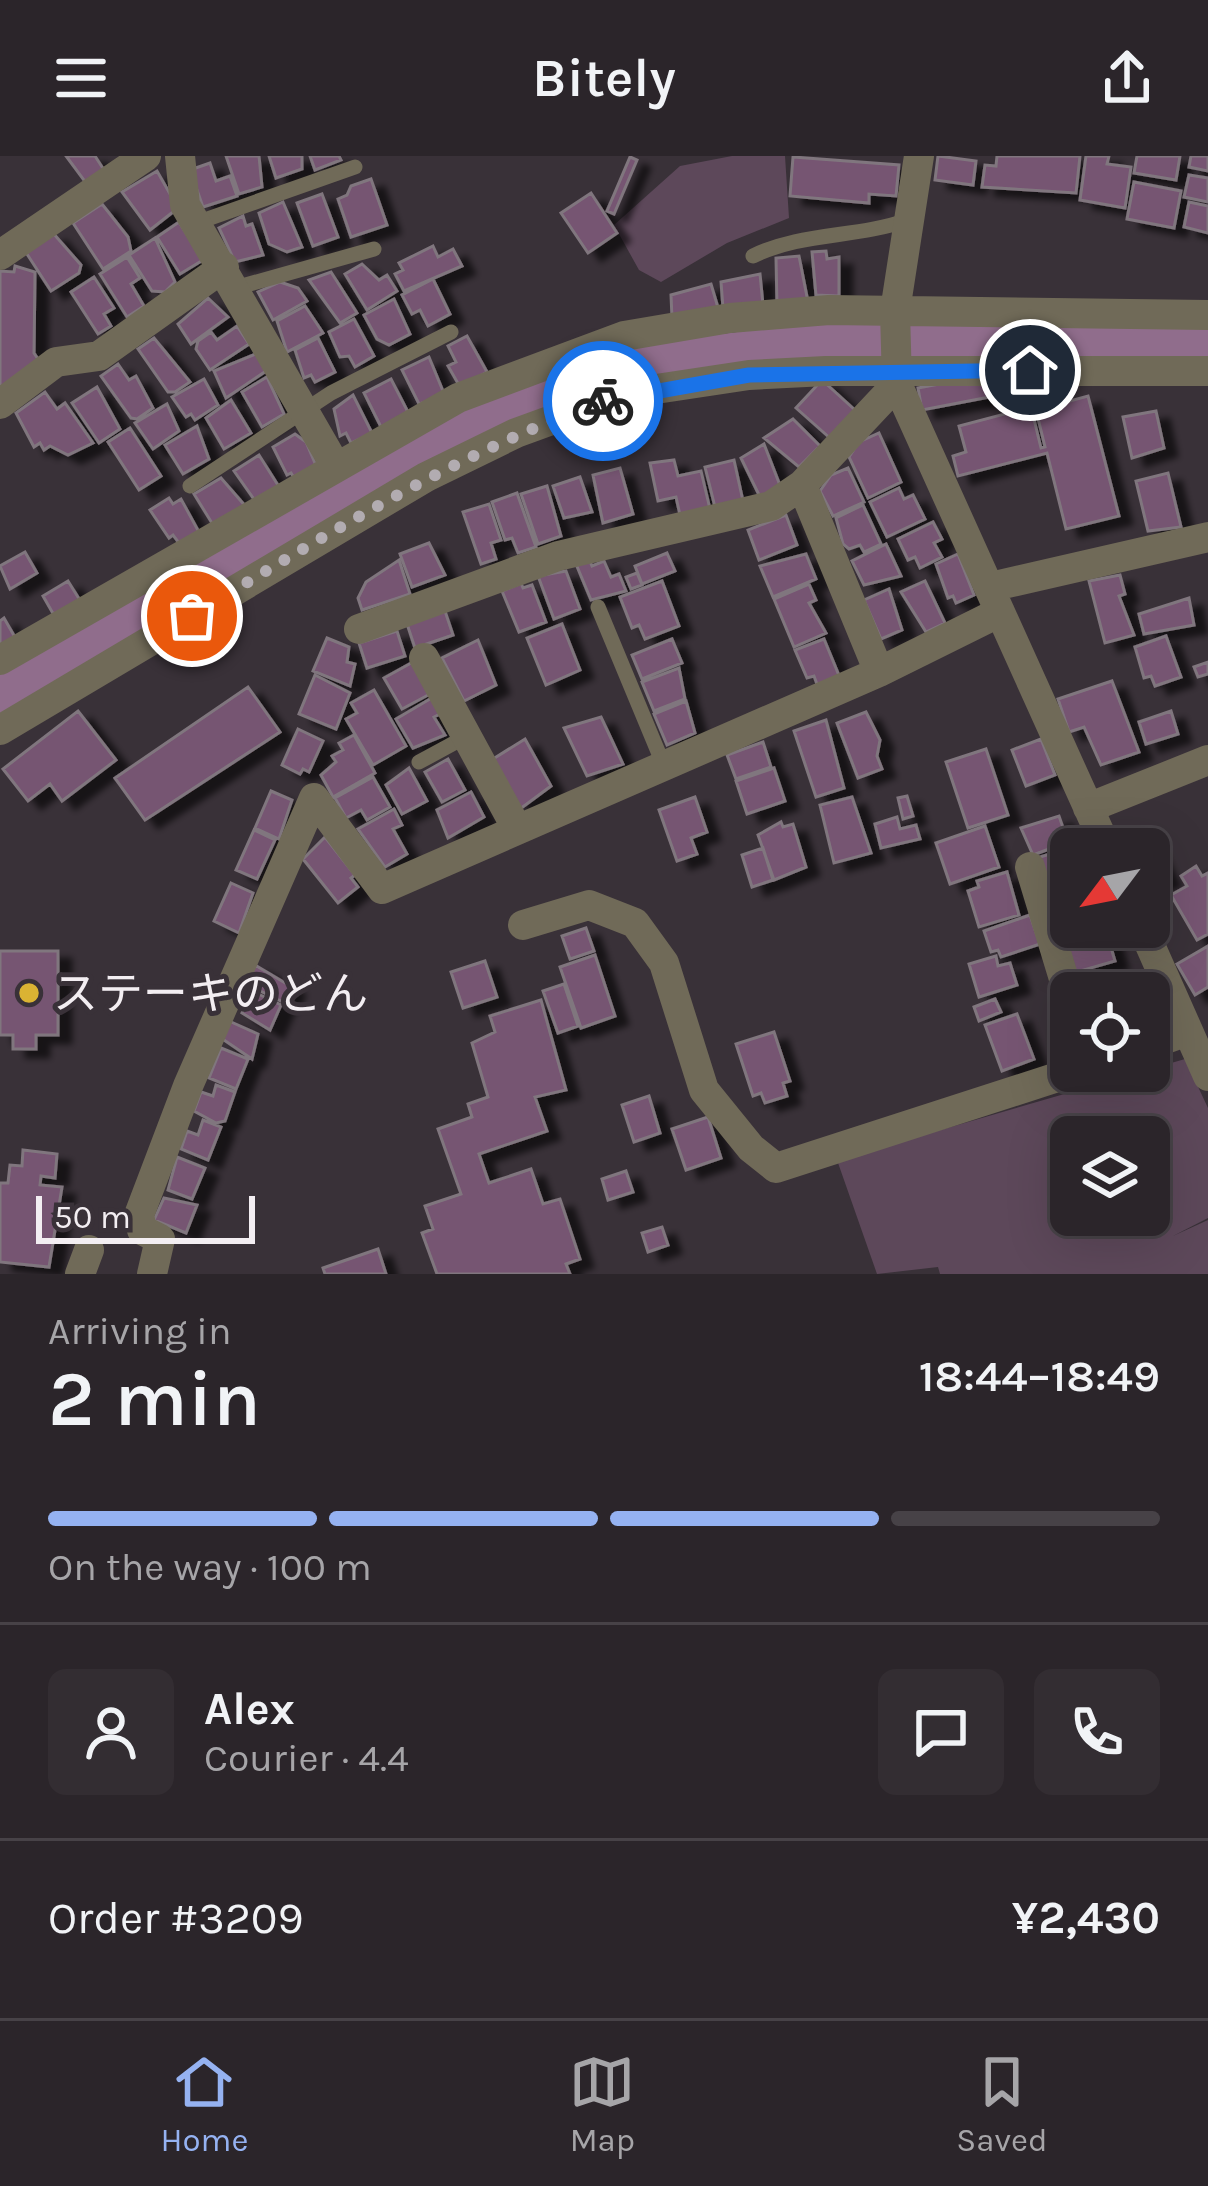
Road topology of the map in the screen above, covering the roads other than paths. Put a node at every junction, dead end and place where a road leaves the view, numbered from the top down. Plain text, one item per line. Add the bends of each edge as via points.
1 (146, 156) edge
2 (179, 156) edge
3 (919, 156) edge
4 (355, 166) dead end
5 (908, 220) junction
6 (196, 224) junction
7 (374, 250) dead end
8 (0, 255) edge
9 (753, 256) dead end
10 (230, 278) junction
11 (895, 311) junction
12 (1208, 314) edge
13 (451, 332) dead end
14 (1208, 371) edge
15 (897, 376) junction
16 (0, 404) edge
17 (300, 414) junction
18 (335, 465) junction
19 (802, 484) junction
20 (190, 486) dead end
21 (1208, 537) edge
22 (995, 600) junction
23 (598, 608) dead end
24 (359, 629) dead end
25 (424, 658) dead end
26 (0, 660) edge
27 (879, 672) junction
28 (0, 730) edge
29 (467, 736) junction
30 (1208, 760) edge
31 (419, 762) dead end
32 (664, 766) junction
33 (1088, 808) junction
34 (516, 827) junction
35 (1097, 828) edge
36 (1030, 867) dead end
37 (523, 925) dead end
38 (1151, 948) edge
39 (1062, 972) edge
40 (1188, 1031) junction
41 (1170, 1037) edge
42 (1208, 1076) edge
43 (1050, 1079) edge
44 (152, 1274) edge

1 - 8 street
2 - 6 street via 185,205
3 - 5 street
4 - 6 lane
5 - 9 lane via 864,236 786,240
5 - 11 street
6 - 10 street
7 - 10 lane
10 - 16 street via 99,356 56,362
10 - 17 street
11 - 12 street
11 - 15 street
11 - 18 street via 730,318 624,336 458,398
13 - 17 lane
14 - 15 street
15 - 19 street
15 - 22 street
15 - 28 street via 749,375 623,394 515,433 345,524
17 - 18 street
17 - 20 lane
18 - 26 street
19 - 24 street via 771,506 558,556
19 - 27 street
21 - 22 street
22 - 27 street
22 - 33 street
23 - 32 lane
25 - 29 street
27 - 32 street
29 - 31 lane
29 - 34 street
30 - 33 street
32 - 34 street
33 - 35 street
34 - 44 street via 382,890 314,799 139,1215 142,1230 160,1239
36 - 39 street
37 - 43 street via 589,905 635,923 664,963 704,1090 776,1168
38 - 40 street
40 - 41 street
40 - 42 street

